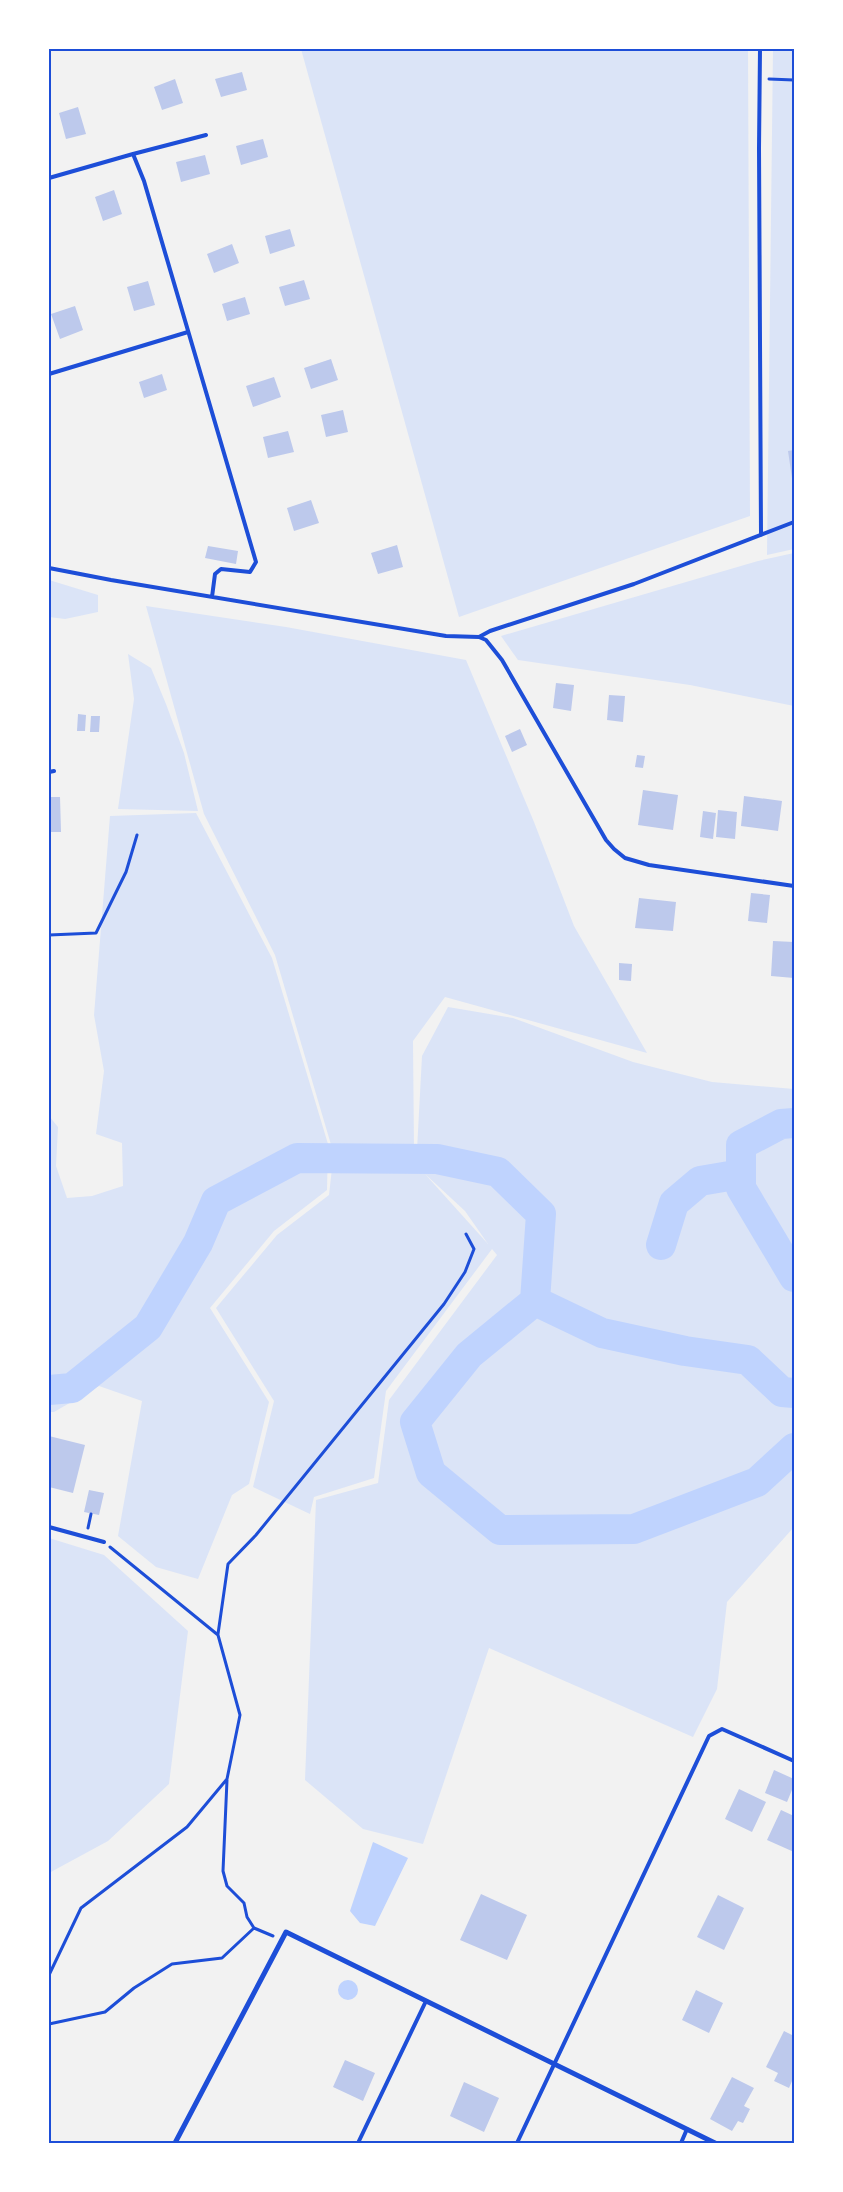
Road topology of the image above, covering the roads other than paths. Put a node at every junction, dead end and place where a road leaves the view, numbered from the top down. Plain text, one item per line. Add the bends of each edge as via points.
1 (760, 49) edge
2 (206, 135) dead end
3 (133, 154) junction
4 (49, 178) edge
5 (188, 332) junction
6 (49, 374) edge
7 (794, 522) edge
8 (762, 535) junction
9 (49, 568) edge
10 (212, 597) junction
11 (479, 637) junction
12 (794, 886) edge
13 (49, 1527) edge
14 (104, 1542) road end
15 (794, 1762) edge
16 (426, 2001) junction
17 (554, 2063) junction
18 (687, 2130) junction
19 (175, 2143) edge
20 (358, 2143) edge
21 (517, 2143) edge
22 (680, 2143) edge
23 (715, 2143) edge

1 - 8 lane
2 - 3 lane
3 - 4 lane
3 - 5 lane via 144,181
5 - 6 lane
5 - 10 lane via 256,562 250,572 221,569 215,574
7 - 8 lane
8 - 11 lane via 634,584
9 - 10 lane
10 - 11 lane via 446,636
11 - 12 lane via 486,640 510,669 606,840 624,858 649,865
13 - 14 lane
15 - 17 lane via 722,1729 708,1736
16 - 17 street
16 - 19 street via 286,1932
16 - 20 lane
17 - 18 street
17 - 21 lane
18 - 22 lane
18 - 23 street

